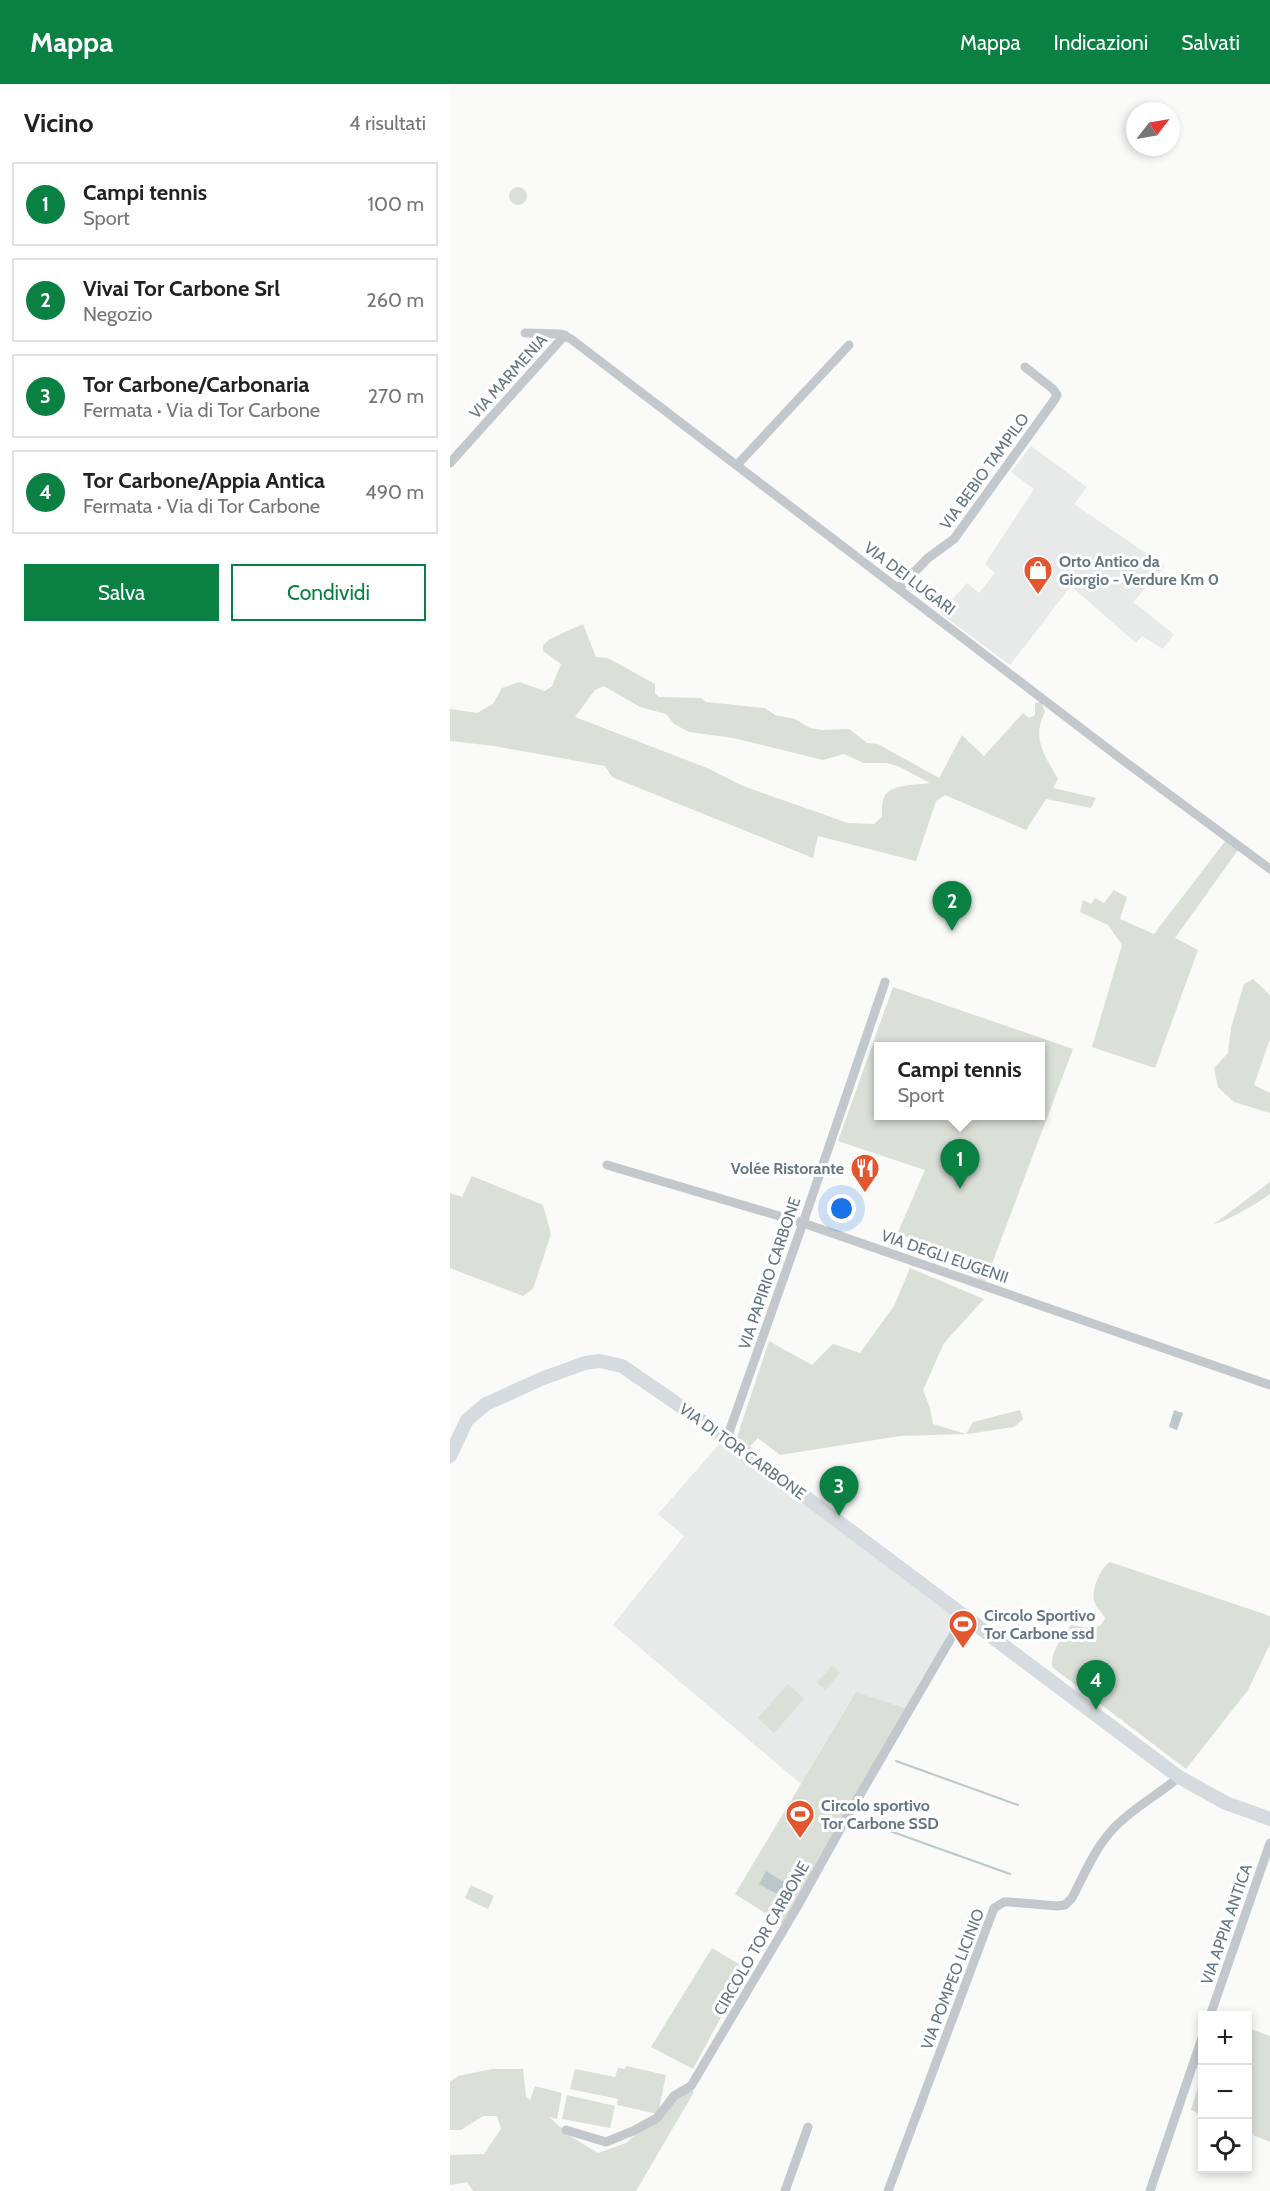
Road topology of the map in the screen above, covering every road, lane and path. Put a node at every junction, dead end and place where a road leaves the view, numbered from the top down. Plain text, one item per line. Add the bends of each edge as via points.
1 (525, 333) dead end
2 (564, 335) junction
3 (849, 345) dead end
4 (1025, 367) dead end
5 (450, 463) edge
6 (737, 465) junction
7 (899, 588) junction
8 (1270, 869) edge
9 (885, 982) dead end
10 (607, 1166) dead end
11 (803, 1222) junction
12 (1270, 1385) edge
13 (726, 1438) junction
14 (450, 1456) edge
15 (964, 1616) junction
16 (1179, 1777) junction
17 (1270, 1819) edge
18 (1270, 1843) edge
19 (1212, 2011) edge
20 (1198, 2052) edge
21 (808, 2127) dead end
22 (566, 2130) dead end
23 (785, 2191) edge
24 (888, 2191) edge
25 (1150, 2191) edge

1 - 2 street
2 - 5 street, VIA MARMENIA
2 - 6 street, VIA DEI LUGARI
3 - 6 street
4 - 7 street, VIA BEBIO TAMPILO via 1053,389 1055,399 954,539 928,558
6 - 7 street, VIA DEI LUGARI
7 - 8 street, VIA DEI LUGARI
9 - 11 street, VIA PAPIRIO CARBONE
10 - 11 street, VIA DEGLI EUGENII
11 - 12 street, VIA DEGLI EUGENII
11 - 13 street, VIA PAPIRIO CARBONE
13 - 14 main road, VIA DI TOR CARBONE via 626,1368 597,1361 564,1370 482,1406 467,1420
13 - 15 main road, VIA DI TOR CARBONE
15 - 16 main road, VIA DI TOR CARBONE
15 - 22 street, CIRCOLO TOR CARBONE via 691,2086 674,2096 657,2118 606,2142
16 - 17 main road, VIA DI TOR CARBONE via 1226,1803
16 - 24 street, VIA POMPEO LICINIO via 1111,1830 1065,1905 1010,1902 994,1908
18 - 19 street, VIA APPIA ANTICA
20 - 25 street
21 - 23 street

